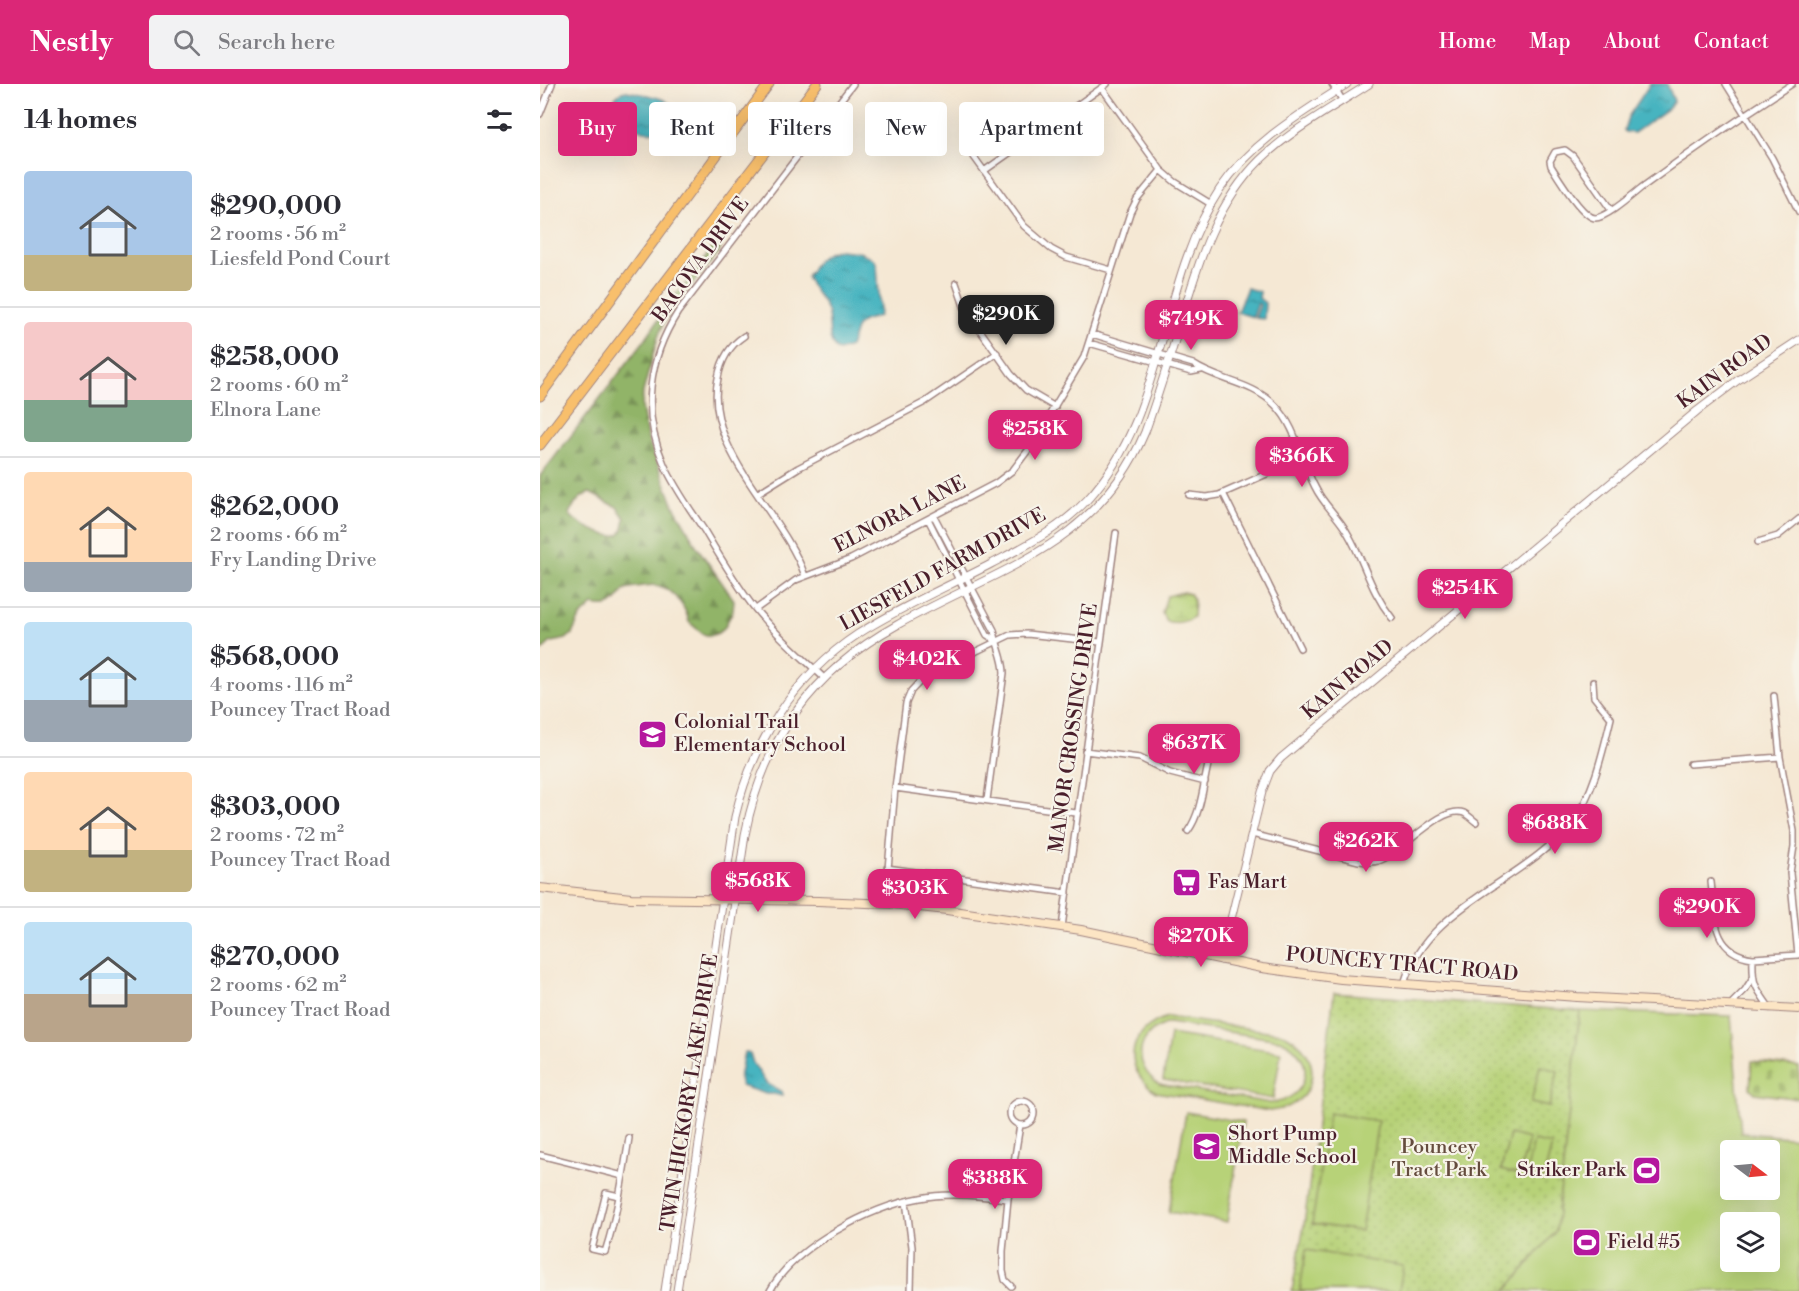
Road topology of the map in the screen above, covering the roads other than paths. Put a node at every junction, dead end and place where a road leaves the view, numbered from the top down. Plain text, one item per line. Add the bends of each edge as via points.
1 (552, 84) edge
2 (769, 84) edge
3 (817, 84) edge
4 (853, 84) edge
5 (1347, 84) edge
6 (1369, 84) edge
7 (1726, 84) edge
8 (1792, 84) edge
9 (1104, 86) edge
10 (1334, 87) edge
11 (1343, 101) junction
12 (540, 114) edge
13 (1745, 115) junction
14 (973, 156) edge
15 (1161, 170) junction
16 (984, 171) junction
17 (1211, 204) junction
18 (1611, 210) junction
19 (1799, 212) edge
20 (1111, 270) junction
21 (956, 283) dead end
22 (1092, 334) junction
23 (744, 336) dead end
24 (1799, 340) edge
25 (1089, 343) junction
26 (997, 353) junction
27 (1158, 353) junction
28 (1169, 357) junction
29 (1155, 362) junction
30 (1167, 366) junction
31 (1201, 370) junction
32 (540, 396) edge
33 (1055, 407) junction
34 (540, 445) edge
35 (1303, 458) junction
36 (758, 493) junction
37 (1223, 493) junction
38 (1189, 495) dead end
39 (931, 517) junction
40 (1799, 519) edge
41 (1116, 533) dead end
42 (1758, 542) dead end
43 (805, 576) junction
44 (962, 579) junction
45 (968, 589) junction
46 (756, 609) junction
47 (1392, 618) dead end
48 (996, 641) junction
49 (1100, 642) junction
50 (1300, 648) dead end
51 (815, 670) junction
52 (824, 678) junction
53 (1593, 682) dead end
54 (1774, 696) dead end
55 (1221, 733) dead end
56 (1085, 750) junction
57 (1780, 757) junction
58 (1690, 764) dead end
59 (1204, 782) junction
60 (895, 788) junction
61 (987, 800) junction
62 (1076, 813) junction
63 (1476, 822) dead end
64 (1188, 831) dead end
65 (1252, 834) junction
66 (887, 868) junction
67 (1711, 882) dead end
68 (541, 890) edge
69 (1066, 893) junction
70 (723, 900) junction
71 (735, 900) junction
72 (885, 904) junction
73 (1062, 927) junction
74 (1798, 955) edge
75 (1753, 958) junction
76 (1221, 960) junction
77 (1799, 963) edge
78 (1752, 979) junction
79 (1404, 984) junction
80 (1729, 1006) junction
81 (1770, 1008) junction
82 (1799, 1009) edge
83 (1020, 1125) junction
84 (629, 1138) dead end
85 (540, 1155) edge
86 (623, 1176) junction
87 (619, 1196) junction
88 (1008, 1199) junction
89 (906, 1201) junction
90 (1011, 1286) dead end
91 (665, 1291) edge
92 (677, 1291) edge
93 (770, 1291) edge
94 (911, 1291) edge

1 - 12 street
2 - 32 highway
3 - 34 highway
4 - 46 street, BACOVA DRIVE via 678,312 661,341 652,370 650,417 664,465
5 - 10 street, LIESFELD FARM DRIVE
6 - 11 street, LIESFELD FARM DRIVE
7 - 13 street
8 - 13 street
9 - 15 street
9 - 16 street
10 - 11 street
10 - 17 street, LIESFELD FARM DRIVE via 1264,140 1236,169
11 - 28 street, LIESFELD FARM DRIVE via 1272,150 1246,175 1225,204 1201,253
13 - 18 street
13 - 19 street
14 - 16 street
15 - 17 street
15 - 20 street, ELNORA LANE via 1130,213
16 - 20 street via 1036,238 1066,257
17 - 27 street, LIESFELD FARM DRIVE via 1188,254
18 - 18 street via 1597,218 1584,213 1551,166 1555,152 1564,150 1573,156
20 - 22 street, ELNORA LANE
21 - 26 street via 965,309
22 - 25 street, ELNORA LANE
22 - 27 street
23 - 36 street via 729,350 721,366 716,412 724,437
24 - 65 street, KAIN ROAD via 1700,409 1281,758 1267,778
25 - 29 street
25 - 33 street, ELNORA LANE
26 - 33 street via 1026,390
26 - 36 street via 925,402
27 - 28 street
27 - 29 street, LIESFELD FARM DRIVE
28 - 30 street, LIESFELD FARM DRIVE
28 - 31 street
29 - 30 street
29 - 44 street, LIESFELD FARM DRIVE via 1129,439 1094,492 1043,536
30 - 31 street via 1191,372
30 - 45 street, LIESFELD FARM DRIVE via 1140,445 1108,495 1051,545
31 - 35 street via 1252,389 1275,405 1291,428
33 - 39 street, ELNORA LANE via 1013,470
35 - 37 street
35 - 47 street via 1315,488 1347,532 1373,591
36 - 43 street
37 - 38 street via 1207,497
37 - 50 street
39 - 43 street, ELNORA LANE via 851,559
39 - 44 street
40 - 42 street via 1778,536
41 - 49 street, MANOR CROSSING DRIVE
43 - 46 street, ELNORA LANE
44 - 45 street
44 - 51 street, LIESFELD FARM DRIVE via 867,629
45 - 48 street via 987,635
45 - 52 street, LIESFELD FARM DRIVE via 896,625
46 - 51 street, BACOVA DRIVE
48 - 49 street via 1018,633
48 - 60 street via 926,676 911,691
48 - 61 street via 1004,673
49 - 56 street, MANOR CROSSING DRIVE
51 - 52 street, BACOVA DRIVE
51 - 70 street, LIESFELD FARM DRIVE via 778,715 749,770 735,818
52 - 71 street, LIESFELD FARM DRIVE via 790,720 761,774 747,824
53 - 79 street via 1594,697 1611,718 1598,766 1578,814 1557,838 1444,924 1414,958
54 - 57 street
55 - 59 street
56 - 59 street via 1140,758 1170,774
56 - 62 street, MANOR CROSSING DRIVE
57 - 58 street
57 - 74 street via 1794,831 1790,873
59 - 64 street
60 - 61 street
60 - 66 street
61 - 62 street
62 - 69 street, MANOR CROSSING DRIVE
63 - 65 street via 1463,813 1440,818 1375,862
65 - 76 street, KAIN ROAD
66 - 69 street
66 - 72 street
67 - 75 street via 1718,934 1727,948 1739,956
68 - 70 main road, POUNCEY TRACT ROAD via 631,898
69 - 73 street, MANOR CROSSING DRIVE
70 - 71 main road, POUNCEY TRACT ROAD
70 - 91 street, TWIN HICKORY LAKE DRIVE
71 - 72 main road, POUNCEY TRACT ROAD
71 - 92 street, TWIN HICKORY LAKE DRIVE
72 - 73 main road, POUNCEY TRACT ROAD
73 - 76 main road, POUNCEY TRACT ROAD
74 - 75 street
74 - 77 street
75 - 78 street
76 - 79 main road, POUNCEY TRACT ROAD via 1312,975
78 - 80 street
78 - 81 street
79 - 80 main road, POUNCEY TRACT ROAD
80 - 81 main road, POUNCEY TRACT ROAD
81 - 82 main road, POUNCEY TRACT ROAD
83 - 83 street via 1011,1113 1014,1106 1024,1102 1033,1108 1034,1116
83 - 88 street
84 - 86 street
85 - 86 street
86 - 87 street
87 - 87 street via 605,1252 592,1249 606,1193
88 - 89 street via 963,1195
88 - 90 street via 1003,1271
89 - 93 street via 872,1213 816,1243 787,1267
89 - 94 street via 912,1247

